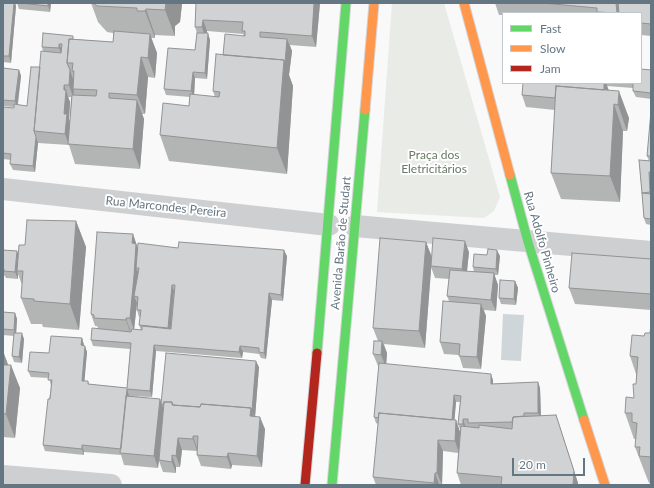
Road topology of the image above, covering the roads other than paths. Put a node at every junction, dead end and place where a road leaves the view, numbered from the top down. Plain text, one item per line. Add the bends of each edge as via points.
1 (346, 3) edge
2 (374, 3) edge
3 (464, 3) edge
4 (3, 189) edge
5 (329, 225) junction
6 (355, 226) junction
7 (528, 242) junction
8 (651, 252) edge
9 (3, 476) edge
10 (111, 485) edge
11 (305, 485) edge
12 (332, 485) edge
13 (605, 485) edge

1 - 5 main road, Avenida Barão de Studart
2 - 6 main road, Avenida Barão de Studart
3 - 7 main road, Rua Adolfo Pinheiro
4 - 5 street, Rua Marcondes Pereira
5 - 11 main road, Avenida Barão de Studart
6 - 7 street
6 - 12 main road, Avenida Barão de Studart
7 - 8 street
7 - 13 main road, Rua Adolfo Pinheiro
9 - 10 street

